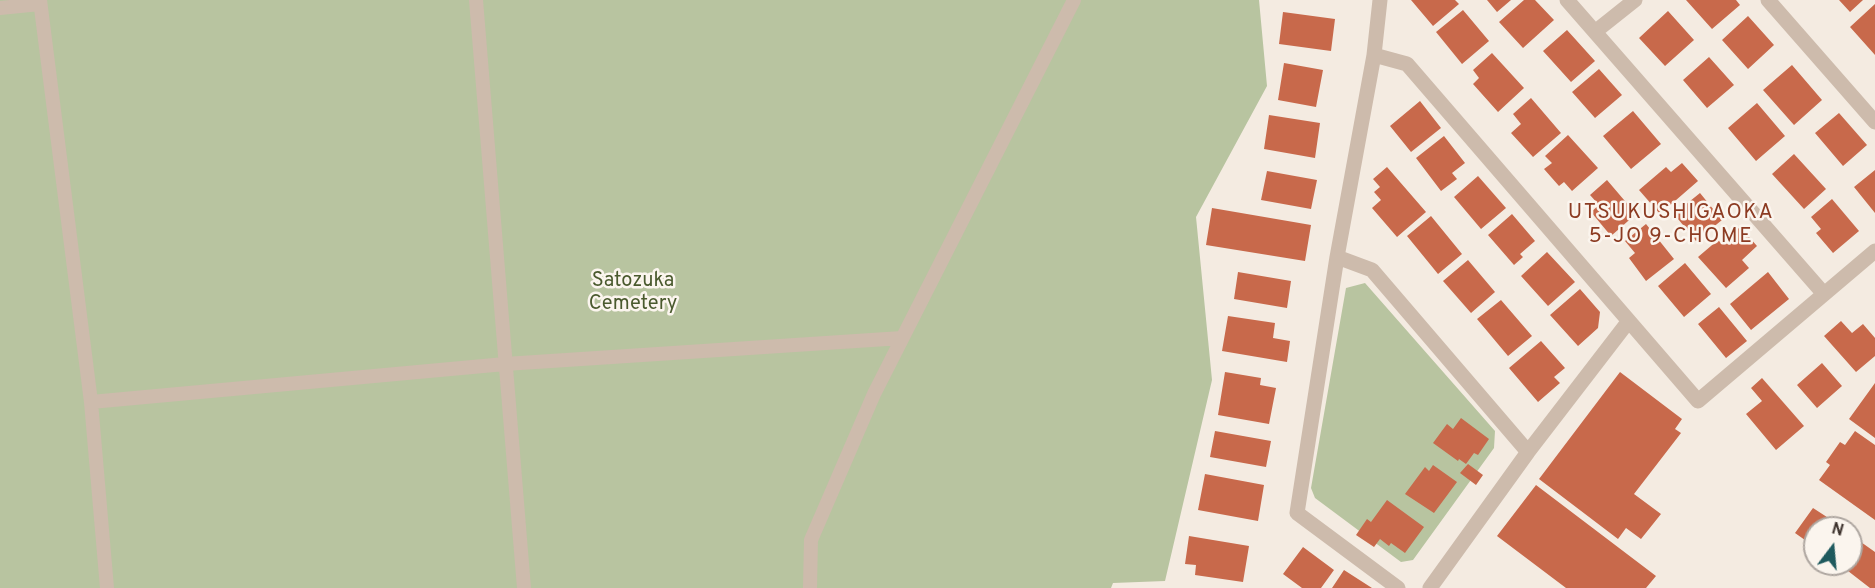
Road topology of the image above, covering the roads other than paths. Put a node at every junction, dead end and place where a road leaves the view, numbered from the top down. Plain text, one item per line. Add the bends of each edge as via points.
1 (476, 0) edge
2 (1074, 0) edge
3 (1380, 0) edge
4 (1567, 0) edge
5 (1635, 0) edge
6 (1768, 0) edge
7 (40, 2) edge
8 (0, 8) edge
9 (1596, 32) junction
10 (1374, 56) junction
11 (1875, 122) edge
12 (1875, 251) edge
13 (1337, 257) junction
14 (1824, 294) junction
15 (1628, 322) junction
16 (902, 338) junction
17 (505, 364) junction
18 (91, 402) junction
19 (1528, 452) junction
20 (107, 588) edge
21 (524, 588) edge
22 (810, 588) edge
23 (1398, 588) edge
24 (1430, 588) edge

1 - 17 lane
2 - 16 lane
3 - 10 street
4 - 9 street
5 - 9 street
6 - 11 street
7 - 8 lane
7 - 18 lane
9 - 14 street
10 - 13 street
10 - 15 street via 1407,64
12 - 14 street
13 - 19 street via 1371,270
13 - 23 street via 1297,513
14 - 15 street via 1698,401
15 - 19 street
16 - 17 lane
16 - 22 lane via 811,540
17 - 18 lane
17 - 21 lane
18 - 20 lane
19 - 24 street

